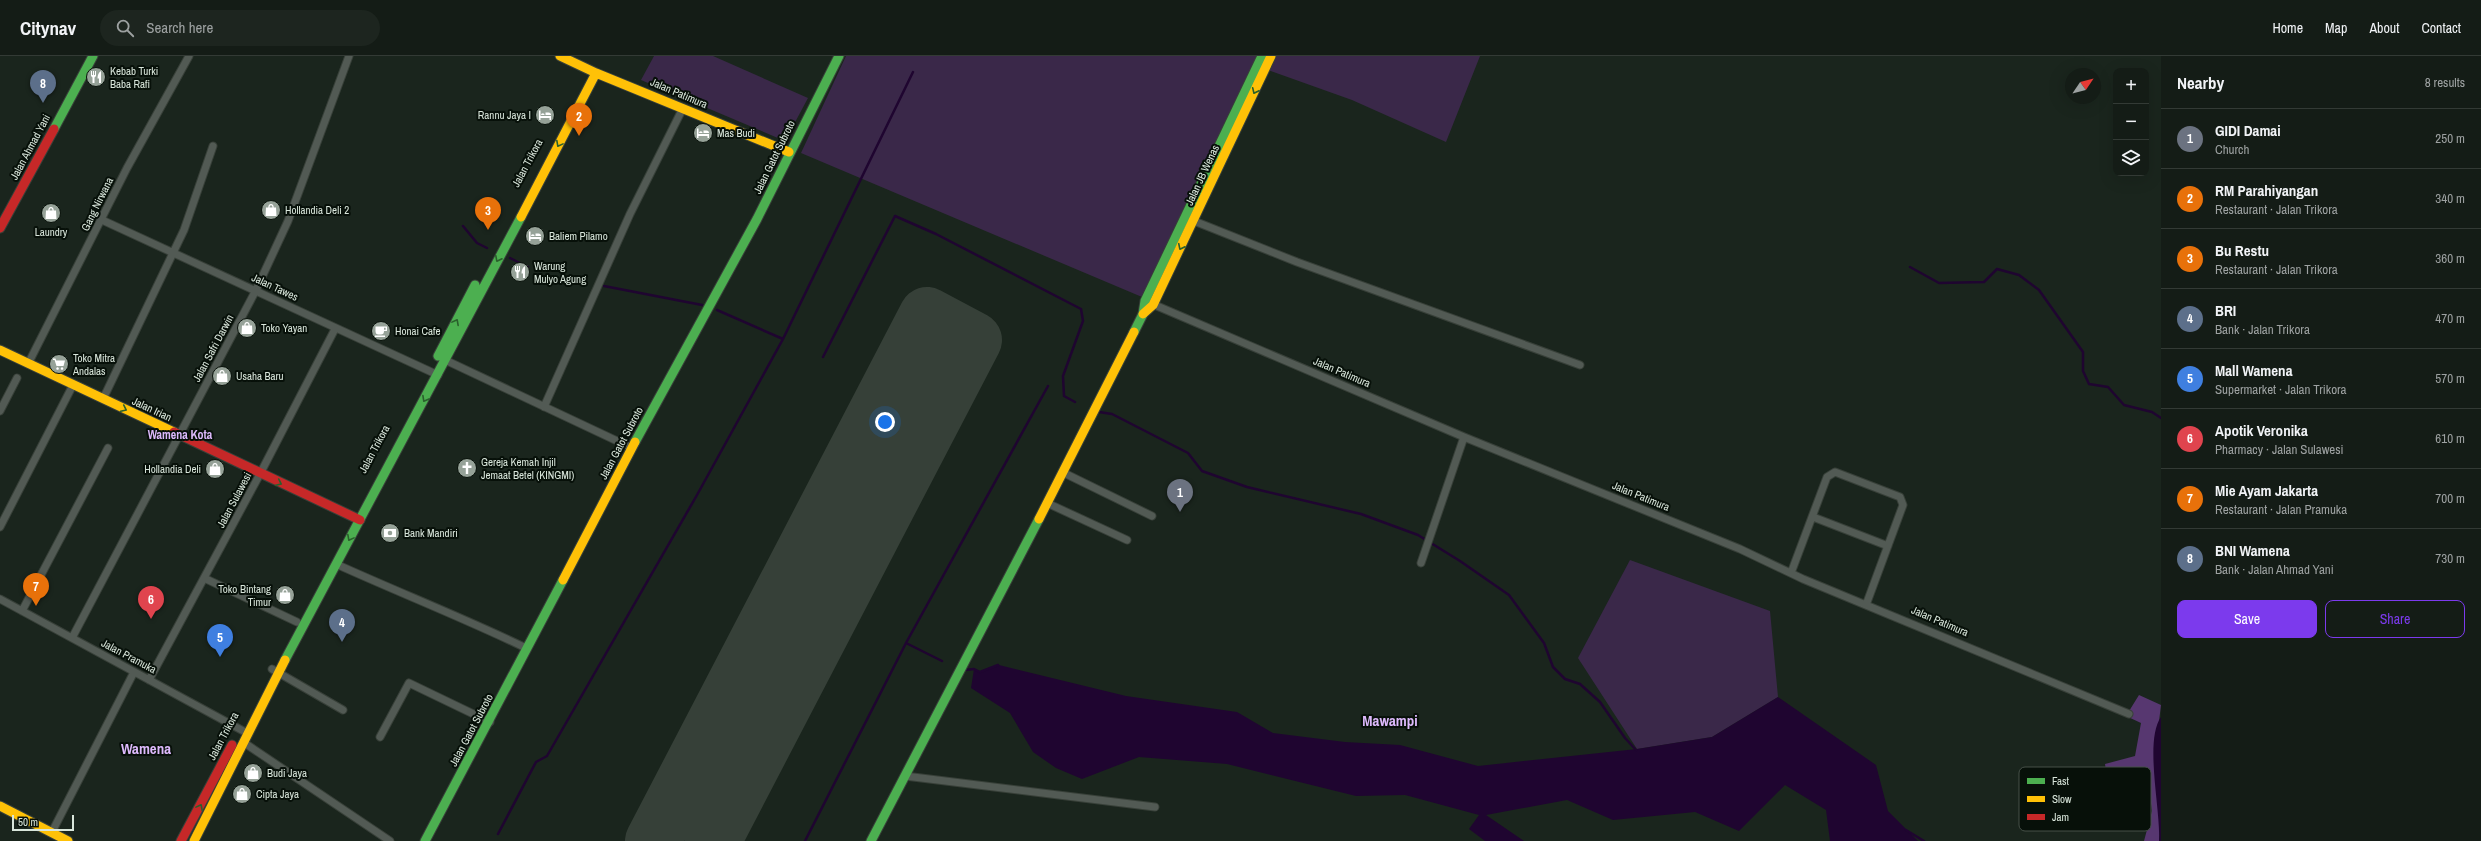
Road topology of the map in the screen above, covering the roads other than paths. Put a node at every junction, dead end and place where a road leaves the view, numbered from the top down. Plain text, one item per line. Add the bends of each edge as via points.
1 (93, 56) edge
2 (189, 56) edge
3 (349, 56) edge
4 (560, 56) edge
5 (839, 56) edge
6 (1266, 58) edge
7 (592, 71) junction
8 (683, 108) junction
9 (213, 146) dead end
10 (789, 152) junction
11 (102, 220) junction
12 (1194, 221) junction
13 (0, 228) edge
14 (174, 253) junction
15 (256, 290) junction
16 (1149, 303) junction
17 (336, 328) junction
18 (0, 350) edge
19 (442, 359) junction
20 (28, 364) junction
21 (1580, 365) dead end
22 (434, 373) junction
23 (17, 378) dead end
24 (73, 385) junction
25 (103, 399) junction
26 (544, 407) junction
27 (0, 411) edge
28 (180, 436) junction
29 (1464, 437) junction
30 (108, 448) dead end
31 (632, 448) junction
32 (1062, 472) junction
33 (260, 474) junction
34 (1047, 503) junction
35 (1152, 516) dead end
36 (1812, 517) junction
37 (356, 519) junction
38 (0, 526) edge
39 (1127, 540) dead end
40 (1888, 546) junction
41 (1421, 563) dead end
42 (336, 564) junction
43 (1790, 573) junction
44 (204, 578) junction
45 (0, 599) edge
46 (1866, 605) junction
47 (22, 611) junction
48 (297, 622) junction
49 (72, 638) junction
50 (526, 648) junction
51 (276, 671) junction
52 (134, 672) junction
53 (149, 680) junction
54 (343, 710) dead end
55 (2129, 714) dead end
56 (490, 722) junction
57 (244, 731) junction
58 (380, 737) dead end
59 (242, 742) junction
60 (906, 776) junction
61 (0, 806) edge
62 (1155, 807) dead end
63 (52, 832) junction
64 (68, 841) edge
65 (181, 841) edge
66 (194, 841) edge
67 (390, 841) edge
68 (425, 841) edge
69 (871, 841) edge

1 - 13 main road, Jalan Ahmad Yani
2 - 11 street, Gang Nirwana via 127,168
3 - 15 street, Jalan Safri Darwin via 288,221
4 - 7 main road, Jalan Patimura
5 - 10 main road, Jalan Gatot Subroto
6 -> 12 main road, Jalan JB Wenas
6 - 16 main road, Jalan JB Wenas
7 - 8 main road, Jalan Patimura
7 - 19 main road, Jalan Trikora
8 - 10 main road, Jalan Patimura
8 - 26 street via 630,214
9 - 14 street
10 - 31 main road, Jalan Gatot Subroto via 757,219
11 - 14 street, Jalan Tawes
11 - 20 street, Gang Nirwana
12 -> 16 main road, Jalan JB Wenas
12 - 21 street via 1296,262
14 - 15 street, Jalan Tawes
14 - 25 street
15 - 17 street, Jalan Tawes
15 - 28 street, Jalan Safri Darwin
16 - 29 street, Jalan Patimura
16 - 32 main road
17 - 22 street, Jalan Tawes
17 - 33 street, Jalan Sulawesi
18 - 20 main road, Jalan Irian
19 - 22 main road, Jalan Trikora
19 - 26 street
20 - 24 main road, Jalan Irian
22 - 37 main road, Jalan Trikora
23 - 27 street
24 - 25 main road, Jalan Irian
24 - 38 street
25 -> 28 main road, Jalan Irian
26 - 31 street
28 - 33 main road, Jalan Irian
28 - 49 street, Jalan Safri Darwin
29 - 41 street
29 - 43 street, Jalan Patimura via 1740,549
30 - 47 street
31 - 50 main road, Jalan Gatot Subroto
32 - 34 main road
32 - 35 street
33 -> 37 main road, Jalan Irian
33 - 44 street, Jalan Sulawesi
34 - 39 street
34 - 60 main road
36 - 40 street
36 - 40 street via 1826,477 1834,472 1900,497 1903,501
36 - 43 street
37 -> 42 main road, Jalan Trikora
37 - 48 main road, Jalan Trikora
40 - 46 street
42 - 50 street
42 - 51 main road, Jalan Trikora
43 - 46 street, Jalan Patimura
44 - 48 street
44 - 53 street, Jalan Sulawesi
45 - 47 street, Jalan Pramuka
46 - 55 street, Jalan Patimura
47 - 49 street, Jalan Pramuka
48 - 51 main road, Jalan Trikora
49 - 52 street, Jalan Pramuka
50 - 56 main road, Jalan Gatot Subroto
51 - 54 street
51 - 57 main road, Jalan Trikora
52 - 53 street, Jalan Pramuka
52 - 63 street
53 - 57 street, Jalan Pramuka
56 - 58 street via 409,683
56 - 68 main road, Jalan Gatot Subroto
57 - 59 main road, Jalan Trikora
65 -> 57 main road, Jalan Trikora
59 - 66 main road, Jalan Trikora via 214,806
59 - 67 street
60 - 62 street
60 - 69 main road
61 - 63 main road
63 - 64 main road

